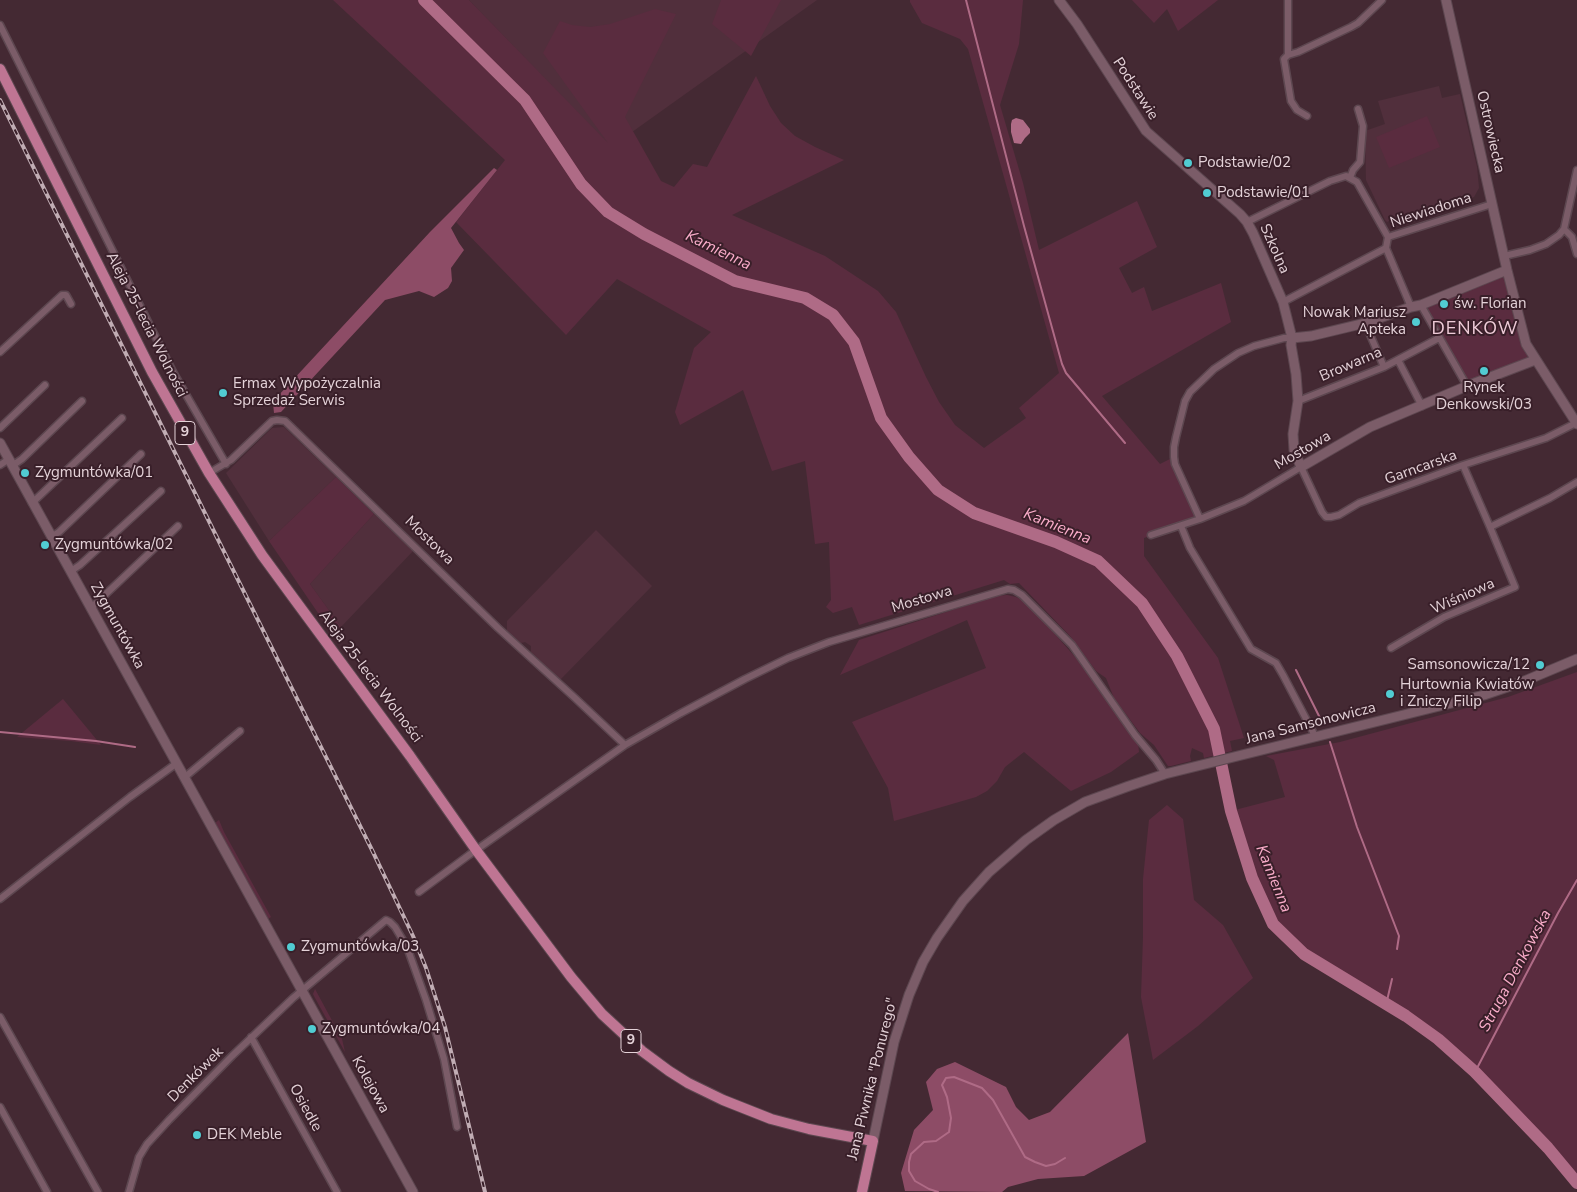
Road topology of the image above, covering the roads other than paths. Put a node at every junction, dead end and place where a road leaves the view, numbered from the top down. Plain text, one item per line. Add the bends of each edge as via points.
1 (1059, 0) edge
2 (1288, 0) edge
3 (1382, 0) edge
4 (1446, 0) edge
5 (0, 25) edge
6 (1288, 55) junction
7 (0, 69) edge
8 (1358, 109) dead end
9 (1307, 116) dead end
10 (1577, 170) edge
11 (1350, 178) junction
12 (1492, 204) junction
13 (1247, 222) junction
14 (1564, 229) junction
15 (1577, 231) edge
16 (1388, 237) junction
17 (1386, 248) junction
18 (1577, 254) edge
19 (1504, 256) junction
20 (1507, 270) junction
21 (1283, 302) junction
22 (71, 304) dead end
23 (1421, 305) junction
24 (1412, 306) junction
25 (1364, 322) junction
26 (1292, 338) junction
27 (1439, 338) junction
28 (0, 352) edge
29 (1398, 360) junction
30 (1535, 360) junction
31 (1384, 367) junction
32 (46, 385) dead end
33 (1467, 386) junction
34 (82, 401) dead end
35 (1298, 401) junction
36 (1422, 406) junction
37 (122, 418) dead end
38 (1577, 423) edge
39 (0, 428) edge
40 (0, 443) edge
41 (141, 454) dead end
42 (10, 462) junction
43 (226, 464) junction
44 (0, 465) edge
45 (1464, 465) junction
46 (1301, 468) junction
47 (208, 473) junction
48 (1577, 482) edge
49 (161, 491) dead end
50 (32, 503) junction
51 (1200, 520) junction
52 (178, 526) dead end
53 (1181, 526) junction
54 (1490, 527) junction
55 (1151, 536) dead end
56 (51, 537) junction
57 (71, 571) junction
58 (91, 608) junction
59 (1391, 648) dead end
60 (1577, 659) edge
61 (240, 731) dead end
62 (1314, 737) junction
63 (625, 745) junction
64 (177, 764) junction
65 (1165, 774) junction
66 (185, 778) junction
67 (476, 850) junction
68 (419, 892) dead end
69 (0, 899) edge
70 (302, 991) junction
71 (0, 1017) edge
72 (251, 1037) junction
73 (0, 1107) edge
74 (457, 1127) dead end
75 (873, 1141) junction
76 (47, 1192) edge
77 (98, 1192) edge
78 (129, 1192) edge
79 (336, 1192) edge
80 (413, 1192) edge
81 (862, 1192) edge

1 - 13 street, Podstawie via 1146,132
2 - 6 street
3 - 6 street via 1358,23
4 - 12 street, Ostrowiecka
5 - 43 street via 173,372
6 - 9 street via 1284,59 1291,101
7 - 47 main road, Aleja 25-lecia Wolności / 9 via 152,372
8 - 11 street via 1363,126 1360,162
10 - 14 street
11 - 13 street, Szkolna via 1339,177
11 - 16 street via 1360,188
12 - 16 street, Niewiadoma
12 - 19 street, Ostrowiecka
13 - 21 street, Szkolna
14 - 15 street
14 - 18 street via 1572,237
14 - 19 street via 1546,244
16 - 17 street, Niewiadoma
17 - 21 street, Niewiadoma
17 - 24 street, Niewiadoma
19 - 20 street, Ostrowiecka
20 - 23 street
20 - 30 street, Ostrowiecka via 1526,344
21 - 26 street, Szkolna
22 - 28 street via 66,295 62,295
23 - 24 street
23 - 27 street
24 - 25 street
25 - 26 street
25 - 31 street
26 - 35 street, Browarna
26 - 51 street via 1238,353 1214,369 1185,400 1174,457
27 - 29 street, Browarna
27 - 33 street
29 - 31 street, Browarna
29 - 36 street
30 - 33 street, Mostowa
30 - 38 street, Ostrowiecka
31 - 35 street, Browarna
32 - 39 street
33 - 36 street, Mostowa
34 - 42 street via 22,459
35 - 46 street, Browarna via 1293,434 1294,450
36 - 46 street, Mostowa via 1370,427
37 - 50 street
38 - 45 street, Garncarska via 1546,438
40 - 42 street, Zygmuntówka
41 - 56 street
42 - 44 street
42 - 50 street, Zygmuntówka
43 - 47 street, Mostowa
43 - 63 street, Mostowa via 272,421 285,421 498,628
45 - 46 street, Garncarska via 1330,518 1322,512
45 - 54 street, Wiśniowa
46 - 51 street, Mostowa via 1244,501
47 - 67 main road, Aleja 25-lecia Wolności / 9 via 262,555
48 - 54 street
49 - 57 street
50 - 56 street, Zygmuntówka
51 - 53 street, Mostowa
52 - 58 street
53 - 55 street, Mostowa
53 - 62 street via 1190,548 1251,649 1276,663
54 - 59 street, Wiśniowa via 1515,587 1444,617
56 - 57 street, Zygmuntówka
57 - 58 street, Zygmuntówka
58 - 64 street, Zygmuntówka
60 - 62 street, Jana Samsonowicza via 1484,694
61 - 66 street
62 - 65 street, Jana Samsonowicza
63 - 65 street, Mostowa via 745,679 809,650 1008,589 1022,595 1072,645
63 - 67 street, Mostowa
64 - 66 street, Zygmuntówka
64 - 69 street via 130,796
65 - 75 street, Jana Piwnika "Ponurego" via 1085,802 1054,820 989,872 963,901 923,962 909,995 894,1042
66 - 70 street, Zygmuntówka
67 - 68 street, Mostowa
67 - 75 main road, Aleja 25-lecia Wolności / 9 via 602,1014 662,1066 688,1083 750,1112 809,1129
70 - 72 street, Denkówek
70 - 74 street via 386,920 395,926 407,947 426,1000 444,1059
70 - 80 street, Kolejowa
71 - 77 street
72 - 78 street, Denkówek via 147,1144 139,1158
72 - 79 street, Osiedle
73 - 76 street
75 - 81 main road, Jana Piwnika "Ponurego"

